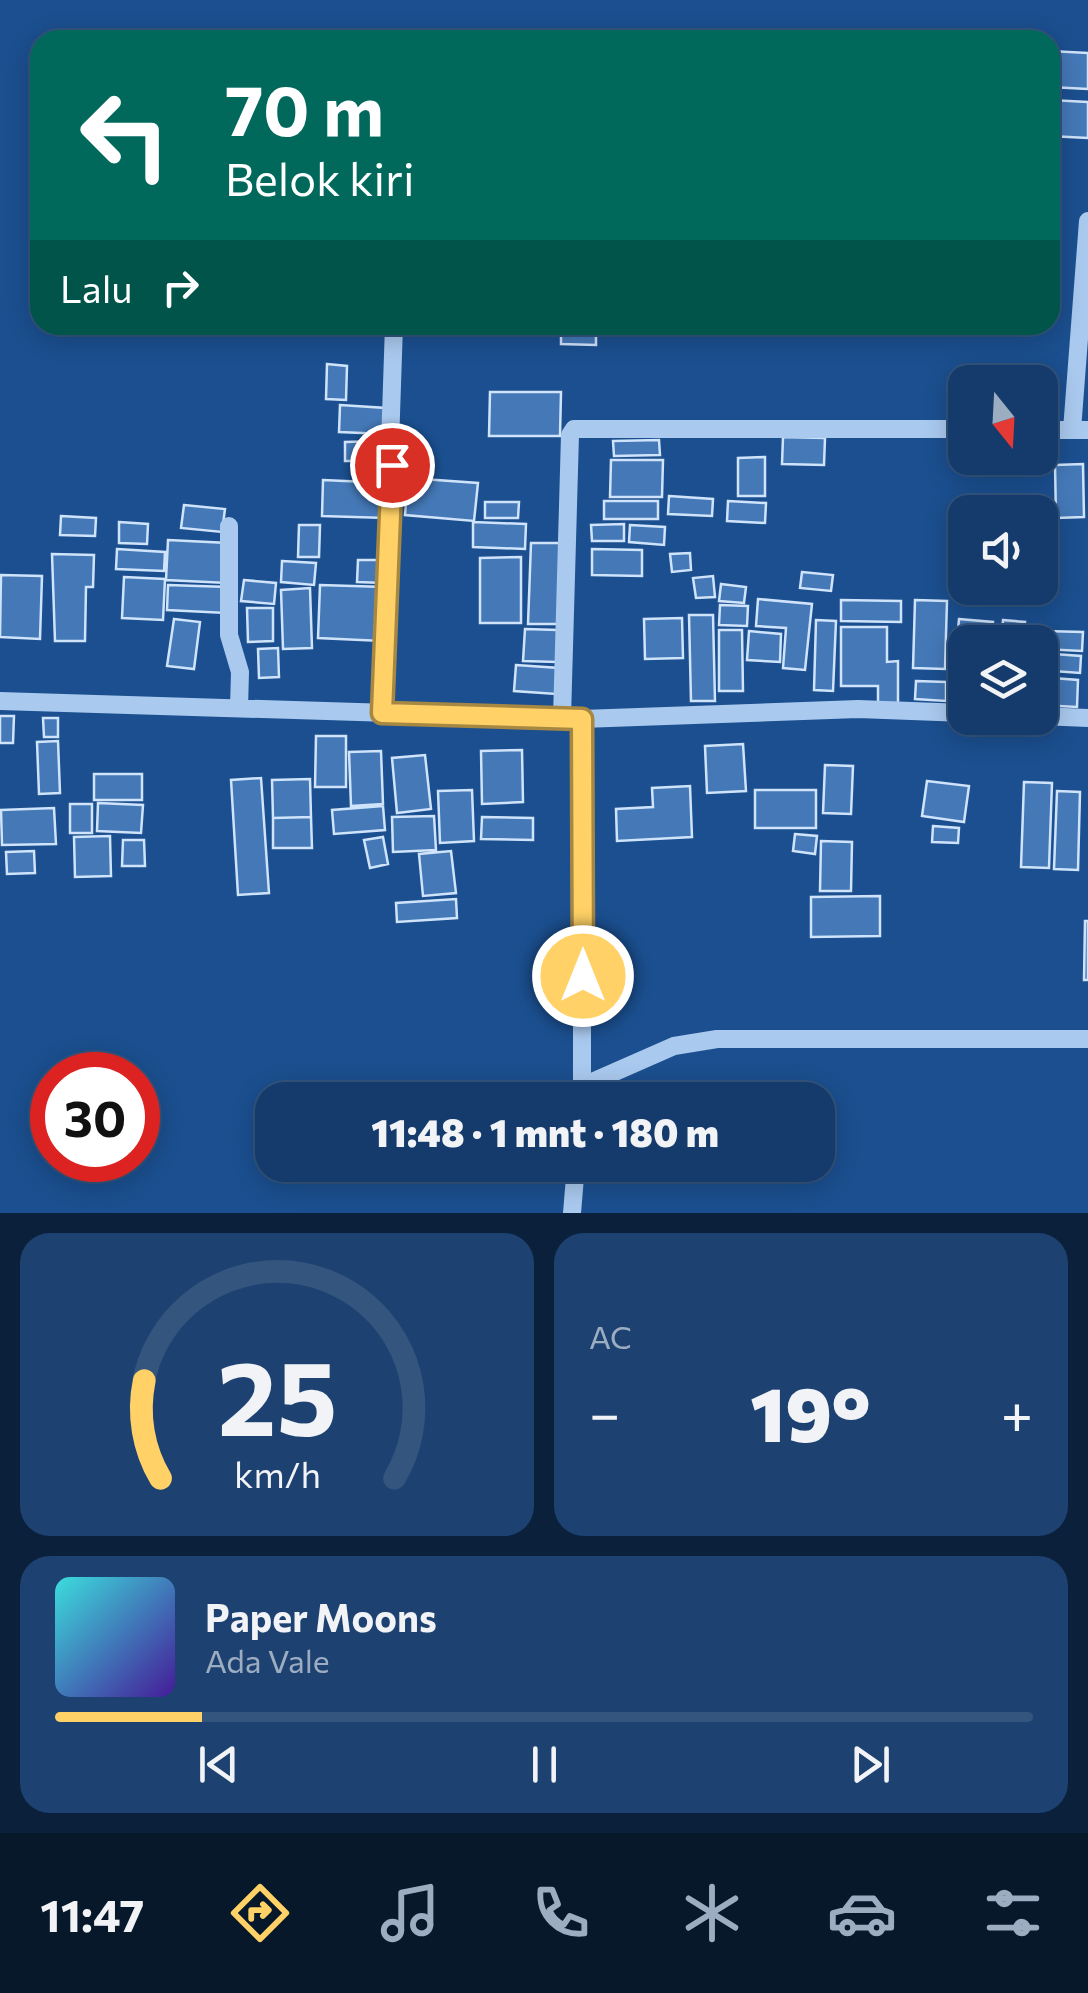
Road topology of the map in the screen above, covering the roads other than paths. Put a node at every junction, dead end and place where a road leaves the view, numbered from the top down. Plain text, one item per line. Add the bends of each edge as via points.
1 (1088, 220) edge
2 (394, 335) edge
3 (948, 430) edge
4 (1080, 430) edge
5 (229, 526) dead end
6 (0, 701) edge
7 (239, 708) junction
8 (382, 713) junction
9 (948, 713) edge
10 (1058, 717) edge
11 (562, 718) junction
12 (1088, 718) edge
13 (582, 719) junction
14 (1088, 1039) edge
15 (583, 1082) edge
16 (604, 1082) edge
17 (575, 1182) edge
18 (572, 1213) edge

1 - 4 street
2 - 8 street
3 - 11 street via 574,429
5 - 7 street via 229,634 240,672
6 - 7 street
7 - 8 street
8 - 11 street
9 - 13 street via 858,709
10 - 12 street
11 - 13 street
13 - 15 street
14 - 16 street via 717,1040 674,1046
17 - 18 street

